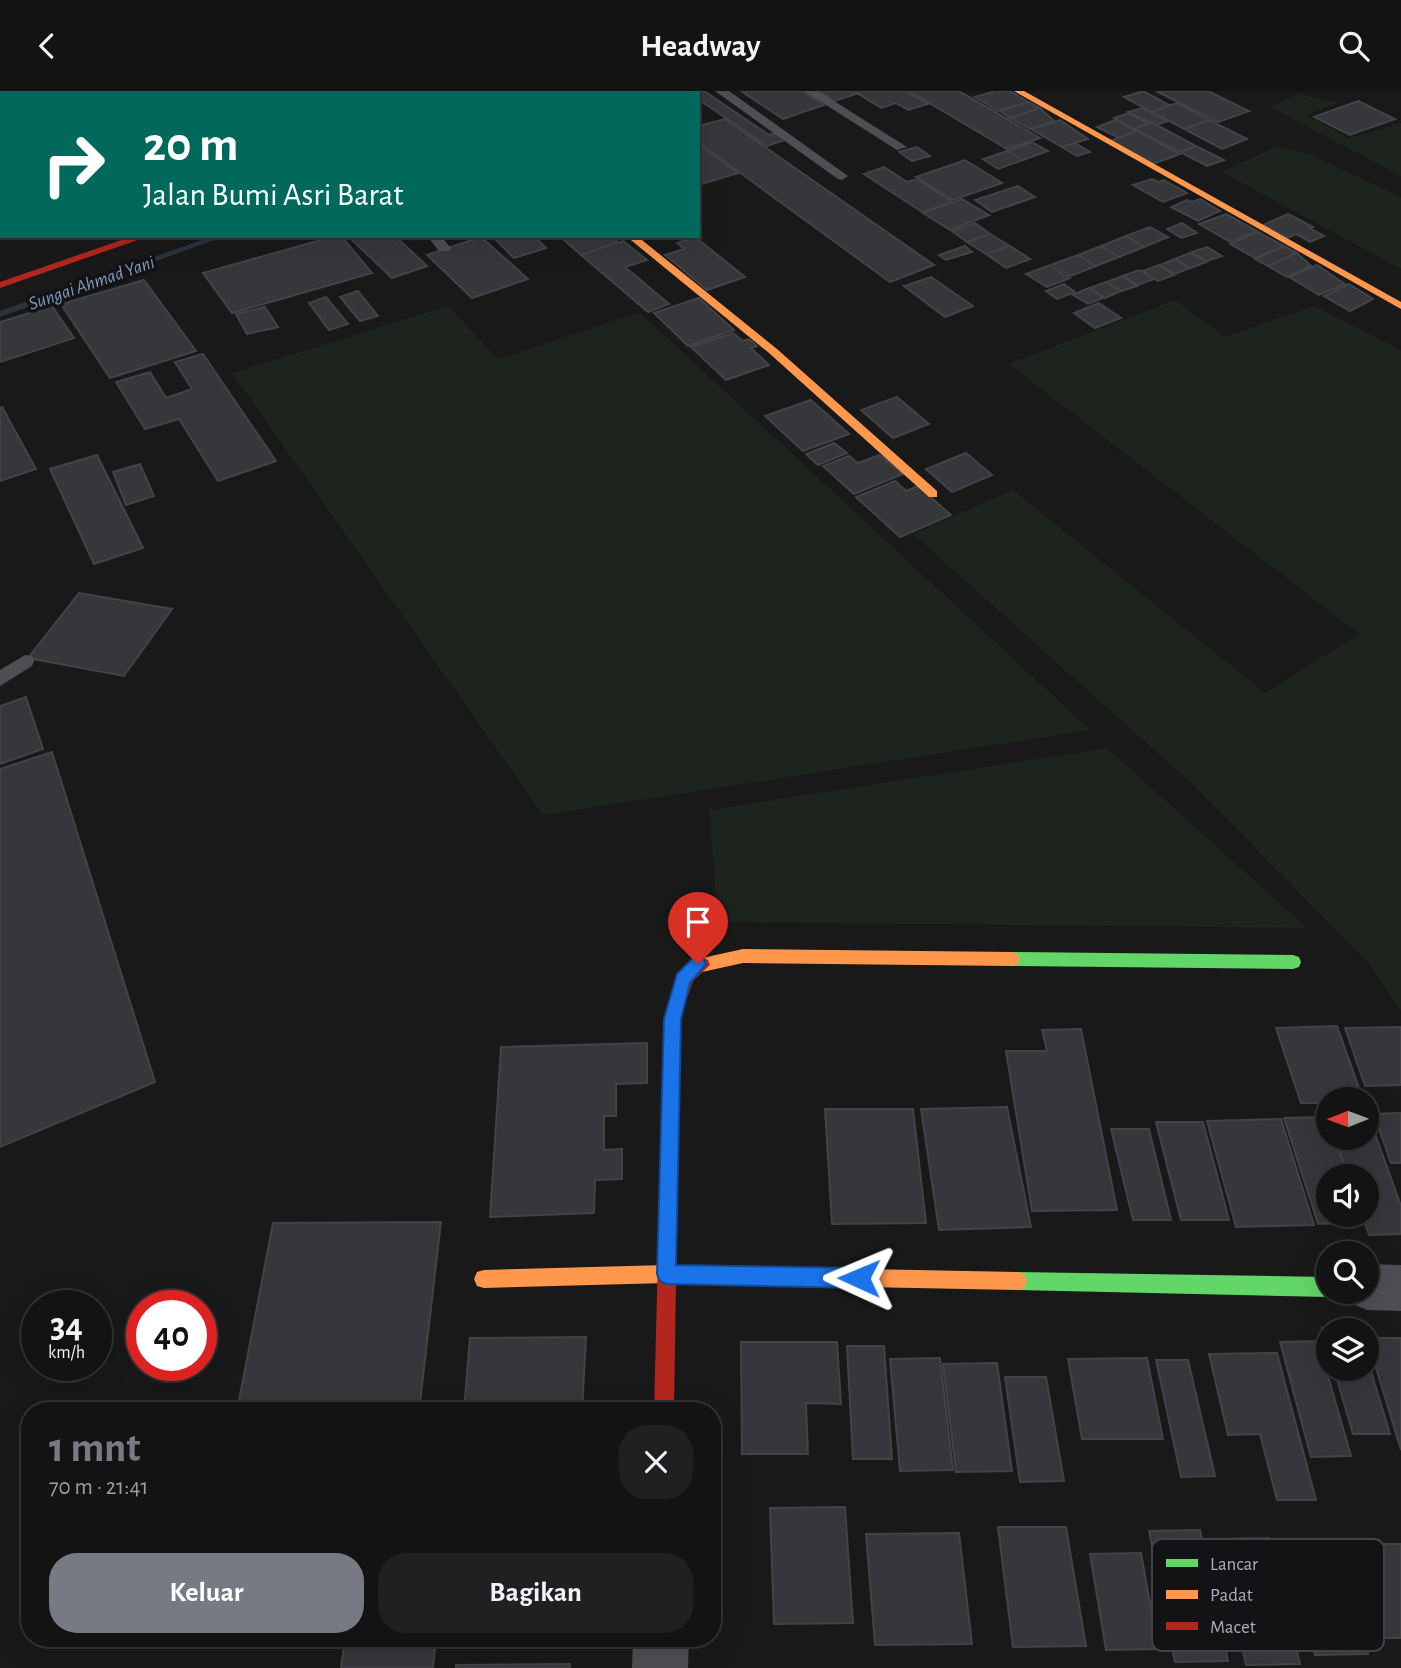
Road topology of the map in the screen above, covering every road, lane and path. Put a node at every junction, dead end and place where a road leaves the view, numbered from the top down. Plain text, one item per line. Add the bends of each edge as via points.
1 (721, 91) edge
2 (810, 91) edge
3 (1018, 91) edge
4 (901, 147) dead end
5 (842, 176) dead end
6 (138, 238) edge
7 (435, 238) edge
8 (633, 238) edge
9 (444, 248) dead end
10 (0, 285) edge
11 (1401, 306) edge
12 (933, 494) dead end
13 (24, 661) dead end
14 (0, 679) edge
15 (1293, 962) dead end
16 (666, 1274) junction
17 (484, 1279) dead end
18 (1316, 1287) edge
19 (1379, 1287) edge
20 (1401, 1288) edge
21 (664, 1402) edge
22 (660, 1647) edge
23 (660, 1668) edge

1 - 5 lane
2 - 4 lane
3 - 11 main road
6 - 10 main road
7 - 9 lane
8 - 12 main road via 773,351
13 - 14 lane
15 - 16 main road via 743,956 698,964 683,979 672,1019
16 - 17 main road
16 - 18 main road
16 - 21 main road
19 - 20 street
22 - 23 street

